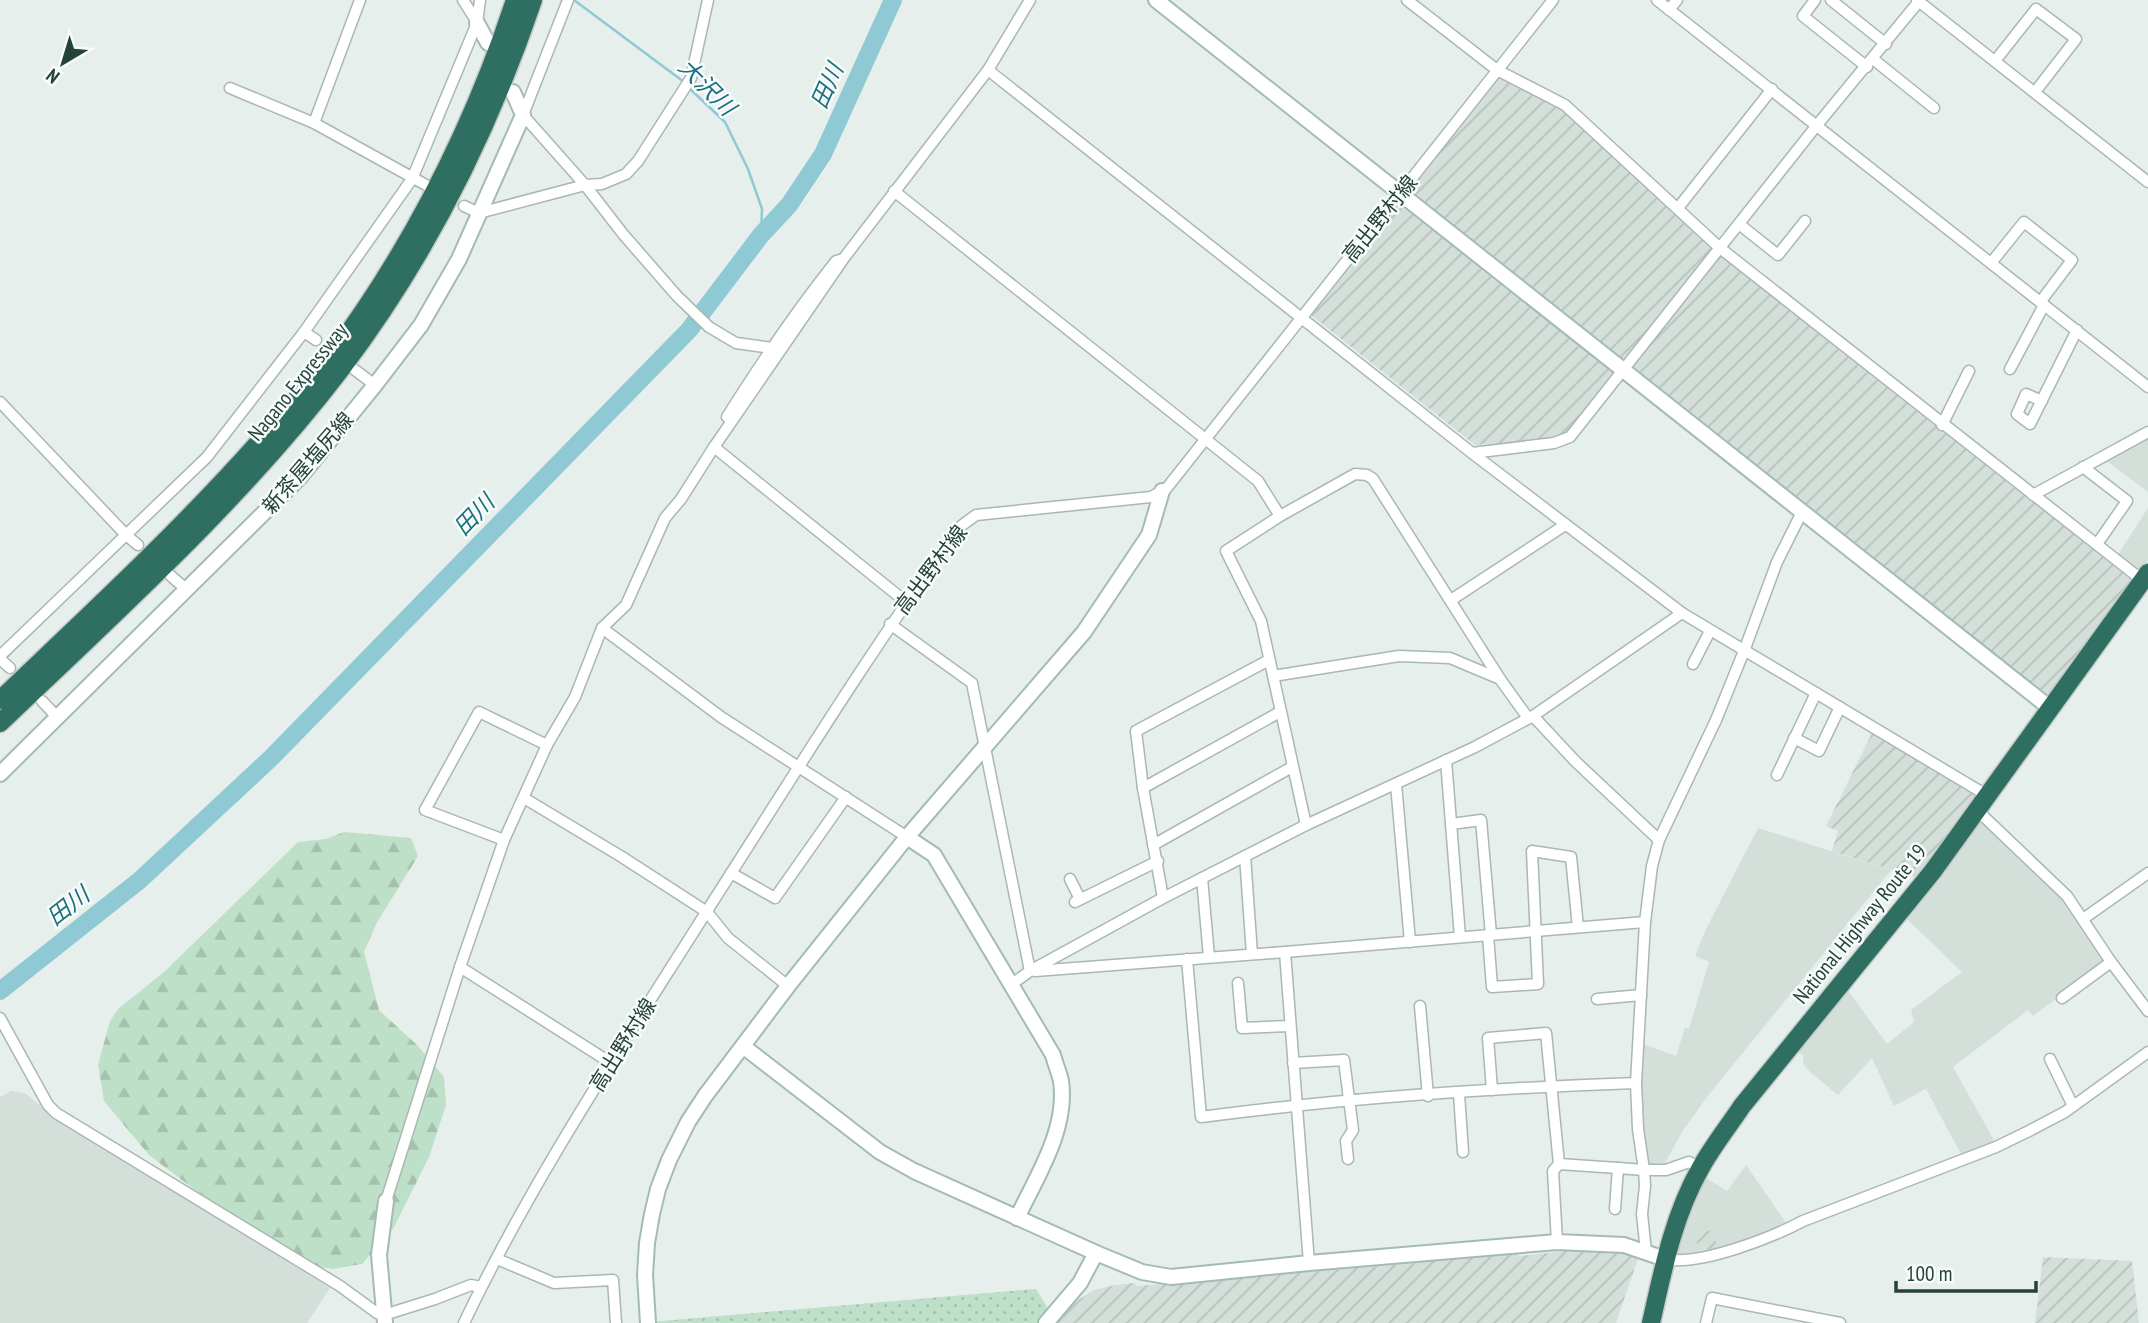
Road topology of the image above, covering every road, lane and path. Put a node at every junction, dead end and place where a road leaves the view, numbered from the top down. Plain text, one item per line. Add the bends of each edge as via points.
1 (360, 0) edge
2 (463, 0) edge
3 (480, 0) edge
4 (515, 0) edge
5 (533, 0) edge
6 (708, 0) edge
7 (1030, 0) edge
8 (1156, 0) edge
9 (1407, 0) edge
10 (1553, 0) edge
11 (1657, 0) edge
12 (1677, 0) edge
13 (1815, 0) edge
14 (1831, 0) edge
15 (1919, 1) edge
16 (567, 3) edge
17 (1669, 10) junction
18 (477, 23) junction
19 (488, 43) dead end
20 (1885, 44) junction
21 (1995, 61) junction
22 (1870, 63) junction
23 (1497, 69) junction
24 (988, 70) junction
25 (230, 88) dead end
26 (1772, 89) junction
27 (513, 92) dead end
28 (2035, 92) junction
29 (1934, 108) dead end
30 (523, 115) junction
31 (314, 123) junction
32 (1817, 125) junction
33 (412, 179) junction
34 (2148, 182) edge
35 (426, 185) dead end
36 (585, 185) junction
37 (894, 191) junction
38 (1401, 193) junction
39 (464, 206) dead end
40 (1678, 208) junction
41 (478, 213) junction
42 (1805, 221) dead end
43 (1739, 224) junction
44 (1720, 247) junction
45 (844, 258) junction
46 (1991, 262) junction
47 (2043, 303) junction
48 (1302, 316) junction
49 (2077, 330) junction
50 (304, 332) junction
51 (316, 340) dead end
52 (772, 348) junction
53 (2010, 369) dead end
54 (355, 370) dead end
55 (1624, 370) junction
56 (1969, 371) dead end
57 (375, 385) junction
58 (2148, 387) edge
59 (2042, 401) dead end
60 (0, 402) edge
61 (1942, 425) junction
62 (2148, 432) edge
63 (1205, 439) junction
64 (714, 447) junction
65 (1472, 453) junction
66 (2083, 467) junction
67 (1162, 491) junction
68 (2033, 495) junction
69 (1802, 512) junction
70 (1280, 516) junction
71 (1565, 525) junction
72 (126, 535) junction
73 (2097, 544) junction
74 (138, 545) dead end
75 (171, 576) dead end
76 (2145, 576) edge
77 (187, 590) junction
78 (1451, 600) junction
79 (906, 602) junction
80 (1682, 613) junction
81 (890, 624) junction
82 (602, 628) junction
83 (1710, 631) junction
84 (1744, 651) junction
85 (0, 657) edge
86 (1269, 660) junction
87 (1693, 664) dead end
88 (10, 668) dead end
89 (1273, 676) junction
90 (1500, 679) junction
91 (1816, 693) junction
92 (0, 700) edge
93 (42, 701) dead end
94 (1840, 707) junction
95 (2050, 708) junction
96 (1280, 712) junction
97 (1530, 717) junction
98 (58, 718) junction
99 (0, 723) edge
100 (1794, 738) junction
101 (547, 745) junction
102 (985, 747) junction
103 (1446, 761) junction
104 (798, 766) junction
105 (1292, 767) junction
106 (0, 774) edge
107 (1777, 775) dead end
108 (1396, 784) junction
109 (1143, 788) junction
110 (846, 797) junction
111 (524, 798) junction
112 (1983, 803) junction
113 (1451, 824) junction
114 (1306, 825) junction
115 (907, 837) junction
116 (504, 840) junction
117 (1660, 840) junction
118 (1153, 845) junction
119 (1245, 856) junction
120 (1157, 861) junction
121 (732, 873) junction
122 (2148, 873) edge
123 (1202, 878) junction
124 (1070, 880) dead end
125 (1163, 898) junction
126 (707, 912) junction
127 (2083, 919) junction
128 (1645, 922) junction
129 (1578, 927) junction
130 (1535, 930) junction
131 (1489, 935) junction
132 (1460, 937) junction
133 (1410, 942) junction
134 (1285, 952) junction
135 (1252, 954) junction
136 (1209, 957) junction
137 (1187, 959) junction
138 (2111, 962) junction
139 (460, 967) junction
140 (1030, 971) junction
141 (1238, 983) dead end
142 (1012, 984) junction
143 (788, 986) junction
144 (1641, 995) junction
145 (2062, 998) dead end
146 (1597, 999) dead end
147 (1420, 1006) dead end
148 (2148, 1011) edge
149 (0, 1018) edge
150 (1290, 1026) junction
151 (744, 1046) junction
152 (2148, 1052) edge
153 (2050, 1059) dead end
154 (611, 1063) junction
155 (1293, 1063) junction
156 (1636, 1083) junction
157 (1551, 1086) junction
158 (1492, 1090) junction
159 (1459, 1094) junction
160 (1428, 1096) junction
161 (1350, 1101) junction
162 (1296, 1105) junction
163 (2073, 1106) junction
164 (1463, 1152) dead end
165 (1348, 1159) dead end
166 (1559, 1164) junction
167 (1618, 1168) junction
168 (1700, 1168) junction
169 (1644, 1170) junction
170 (386, 1201) joint
171 (1615, 1209) dead end
172 (1017, 1218) junction
173 (1557, 1242) junction
174 (1646, 1252) junction
175 (1096, 1253) junction
176 (497, 1259) junction
177 (1665, 1259) junction
178 (1309, 1263) junction
179 (481, 1287) junction
180 (384, 1319) edge
181 (464, 1323) edge
182 (616, 1323) edge
183 (648, 1323) edge
184 (1046, 1323) edge
185 (1651, 1323) edge
186 (1706, 1323) edge
187 (1840, 1323) edge

1 - 31 street
2 - 18 street
3 - 18 street
4 - 92 highway, Nagano Expressway via 478,102 433,197 330,358 220,485
5 - 99 highway, Nagano Expressway via 493,109 446,205 412,265 341,369 233,495
6 - 36 street via 691,78 638,161 626,174
7 - 24 street
8 - 38 street
9 - 23 street
10 - 23 street, 高出野村線
11 - 17 street
12 - 17 street
13 - 22 street via 1803,16
14 - 20 street
15 - 20 street
15 - 21 street
16 - 30 street
17 - 26 street
18 - 19 street
18 - 33 street
20 - 22 street
21 - 28 street
21 - 28 street via 2036,9 2076,40
22 - 29 street
22 - 32 street
23 - 38 street, 高出野村線
23 - 40 street via 1565,104
24 - 37 street
24 - 48 street
25 - 31 street
26 - 32 street
26 - 40 street
27 - 30 street
28 - 34 street
30 - 36 street
30 - 41 street, 新茶屋塩尻線
31 - 33 street
32 - 43 street
32 - 46 street
33 - 35 street
33 - 50 street
36 - 41 street
36 - 52 street via 677,296 709,327 736,343
37 - 45 street
37 - 63 street
38 - 48 street, 高出野村線
38 - 55 street
39 - 41 street
40 - 44 street
41 - 57 street, 新茶屋塩尻線 via 459,259 421,325
42 - 43 street via 1778,255
43 - 44 street
44 - 55 street
44 - 61 street
45 - 52 street via 836,261
45 - 64 street
46 - 47 street
46 - 47 street via 2024,222 2071,260
47 - 49 street
47 - 53 street
48 - 63 street, 高出野村線
48 - 65 street
49 - 58 street
49 - 59 street
50 - 51 street
50 - 72 street via 207,457
52 - 64 street via 720,429
54 - 57 street
55 - 65 street via 1570,437
55 - 69 street
56 - 61 street
57 - 77 street, 新茶屋塩尻線 via 300,477
60 - 72 street
61 - 68 street
62 - 66 street
63 - 67 street, 高出野村線
63 - 70 street via 1258,481
64 - 79 street
64 - 82 street via 665,518 626,605
65 - 71 street
66 - 68 street
66 - 73 street via 2127,501
67 - 79 street, 高出野村線 via 1151,497 976,515 961,526
67 - 102 street via 1149,535 1084,632
68 - 73 street
69 - 84 street via 1766,588
69 - 95 street
70 - 78 street via 1355,474 1367,475
70 - 86 street via 1226,551 1261,621
71 - 78 street
71 - 80 street
72 - 74 street
72 - 85 street
73 - 76 street
75 - 77 street
76 - 95 highway, National Highway Route 19
77 - 98 street, 新茶屋塩尻線
78 - 90 street
79 - 81 street, 高出野村線
80 - 83 street
80 - 97 street
81 - 102 street via 972,683
81 - 104 street, 高出野村線
82 - 101 street via 575,697
82 - 104 street via 721,717
83 - 84 street
83 - 87 street
84 - 91 street
84 - 117 street
85 - 88 street
86 - 89 street
86 - 109 street via 1136,731
89 - 90 street via 1399,656 1450,658
89 - 96 street
90 - 97 street
91 - 94 street
91 - 100 street
93 - 98 street
94 - 100 street via 1819,751
94 - 112 street
95 - 112 highway, National Highway Route 19
96 - 105 street
96 - 109 street
97 - 103 street
97 - 117 street
98 - 106 street, 新茶屋塩尻線
100 - 107 street
101 - 111 street
101 - 116 street via 480,712 425,810
102 - 115 street
102 - 140 street
103 - 108 street
103 - 113 street
104 - 110 street
104 - 121 street, 高出野村線
105 - 114 street
105 - 118 street
108 - 114 street
108 - 133 street
109 - 118 street
110 - 115 street
110 - 121 street via 775,898
111 - 116 street
111 - 126 street
112 - 127 street
112 - 168 highway, National Highway Route 19 via 1742,1106
113 - 131 street via 1481,820
113 - 132 street
114 - 119 street
115 - 142 street via 934,855
115 - 143 street
116 - 139 street
117 - 128 street
118 - 120 street
119 - 123 street
119 - 135 street
120 - 124 street via 1077,901
120 - 125 street
121 - 126 street, 高出野村線
122 - 127 street
123 - 125 street
123 - 136 street
125 - 140 street
126 - 143 street via 728,938
126 - 154 street, 高出野村線
127 - 138 street
128 - 129 street
128 - 144 street
129 - 130 street
129 - 130 street via 1571,857 1532,851
130 - 131 street
130 - 131 street via 1538,984 1492,988
131 - 132 street
132 - 133 street
133 - 134 street
134 - 135 street
134 - 150 street
135 - 136 street
136 - 137 street
137 - 140 street
137 - 162 street via 1201,1117
138 - 145 street
138 - 148 street
139 - 154 street
139 - 170 street
140 - 142 street
141 - 150 street via 1242,1028
142 - 172 street via 1053,1055 1061,1081 1056,1135
143 - 151 street
144 - 146 street
144 - 156 street
147 - 160 street
149 - 180 street via 56,1113 340,1286
150 - 155 street
151 - 172 street via 880,1152
151 - 183 street via 688,1122 658,1189 647,1244
152 - 163 street
153 - 163 street
154 - 176 street, 高出野村線
155 - 161 street via 1343,1060
155 - 162 street
156 - 157 street
156 - 169 street
157 - 158 street
157 - 158 street via 1546,1033 1488,1038
157 - 166 street
158 - 159 street
159 - 160 street
159 - 164 street
160 - 161 street
161 - 162 street
161 - 165 street via 1353,1130 1346,1141
162 - 178 street
163 - 177 street via 1996,1147 1774,1236 1729,1251
166 - 167 street
166 - 173 street via 1553,1171
167 - 169 street
167 - 171 street
168 - 169 street via 1689,1162 1666,1170
168 - 177 highway, National Highway Route 19
169 - 174 street
170 - 180 street via 379,1255
172 - 175 street
173 - 174 street via 1624,1245
173 - 178 street
174 - 177 street
175 - 178 street via 1142,1272 1171,1277
175 - 184 street via 1080,1283
176 - 179 street, 高出野村線
176 - 182 street via 554,1283 613,1280
177 - 185 highway, National Highway Route 19
179 - 180 street via 471,1284
179 - 181 street, 高出野村線
186 - 187 street via 1712,1297

